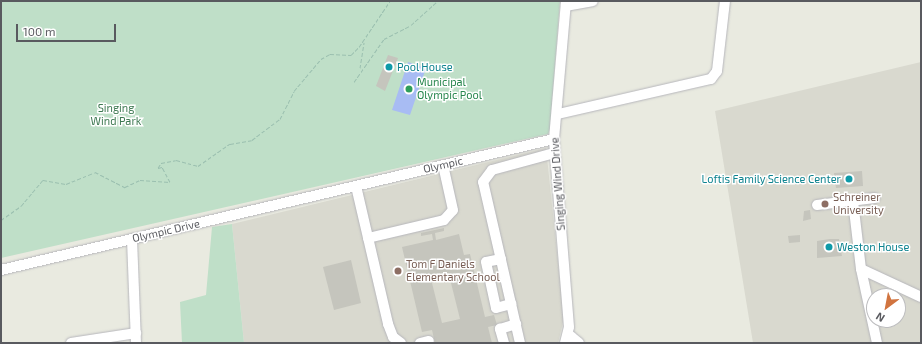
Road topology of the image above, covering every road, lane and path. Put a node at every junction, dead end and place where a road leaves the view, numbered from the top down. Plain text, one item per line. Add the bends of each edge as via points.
1 (390, 1) edge
2 (438, 1) edge
3 (594, 1) edge
4 (725, 1) edge
5 (566, 4) edge
6 (364, 42) junction
7 (360, 69) junction
8 (354, 82) dead end
9 (558, 114) junction
10 (554, 139) junction
11 (554, 153) junction
12 (443, 165) junction
13 (356, 186) junction
14 (332, 191) joint
15 (875, 198) dead end
16 (853, 201) junction
17 (817, 205) dead end
18 (1, 220) edge
19 (368, 238) junction
20 (132, 239) junction
21 (501, 259) junction
22 (861, 269) junction
23 (1, 270) edge
24 (921, 297) edge
25 (511, 304) junction
26 (516, 324) junction
27 (136, 338) edge
28 (566, 338) edge
29 (71, 343) edge
30 (401, 343) edge
31 (504, 343) edge
32 (520, 343) edge
33 (579, 343) edge
34 (877, 343) edge

1 - 6 path
2 - 7 path via 411,25 384,38
3 - 5 street
4 - 9 street via 717,71 711,79
5 - 9 street, Singing Wind Drive
6 - 7 path
6 - 18 path via 351,54 330,54 320,59 294,91 280,119 252,140 230,144 198,166 176,160 161,163 158,168 162,167 170,182 140,180 126,187 95,172 66,184 43,180 22,206
7 - 8 path
9 - 10 street, Singing Wind Drive
10 - 11 street, Singing Wind Drive
10 - 12 street, Olympic
11 - 21 street via 492,170 483,182
11 - 28 street, Singing Wind Drive
12 - 13 street, Olympic
12 - 19 street via 453,210 444,220
13 - 14 street, Olympic
13 - 19 street
14 - 20 street, Olympic Drive
15 - 16 street
16 - 17 street
16 - 22 street
19 - 30 street via 392,337
20 - 23 street, Olympic Drive
20 - 27 street
21 - 25 street
21 - 25 street via 486,262 494,300 496,308
22 - 24 street
22 - 34 street
25 - 26 street
26 - 31 street via 500,329
26 - 32 street
27 - 29 street
28 - 33 street

